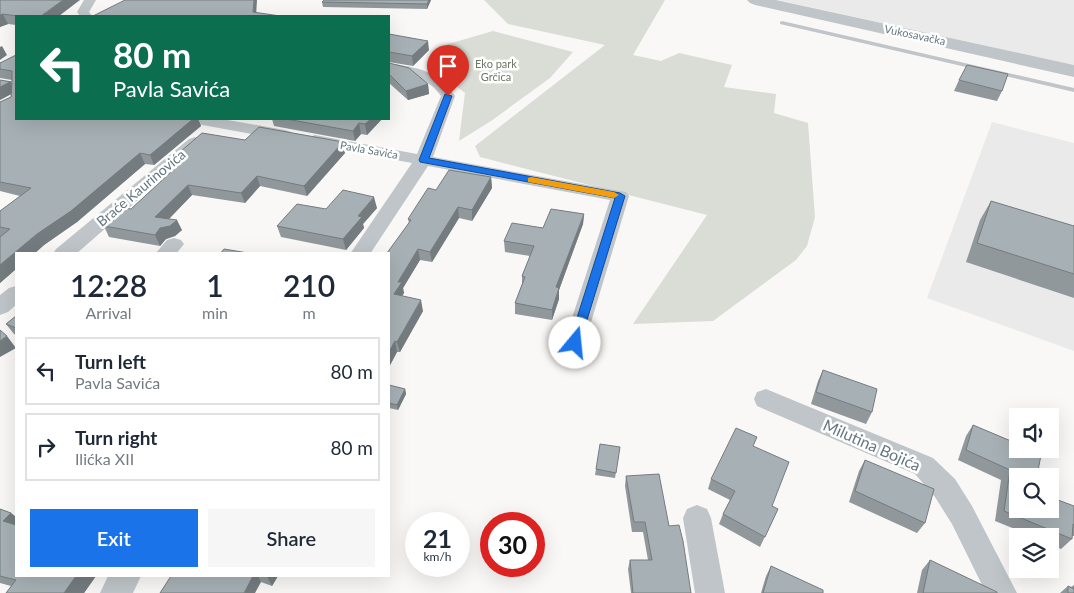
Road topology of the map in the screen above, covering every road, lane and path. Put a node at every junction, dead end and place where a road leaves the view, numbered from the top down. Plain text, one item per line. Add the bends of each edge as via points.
1 (90, 0) edge
2 (755, 0) edge
3 (85, 15) edge
4 (782, 23) dead end
5 (390, 67) edge
6 (1029, 70) junction
7 (1074, 71) edge
8 (1074, 90) edge
9 (202, 120) edge
10 (218, 123) junction
11 (423, 160) junction
12 (65, 252) edge
13 (361, 252) edge
14 (15, 294) edge
15 (0, 307) edge
16 (575, 343) dead end
17 (766, 399) dead end
18 (697, 518) dead end
19 (125, 577) edge
20 (115, 593) edge
21 (710, 593) edge
22 (1002, 593) edge

1 - 3 street via 83,12
2 - 6 street, Vukosavačka
4 - 6 lane
5 - 11 street via 434,79 448,96
6 - 7 street, Vukosavačka
6 - 8 lane
9 - 10 street, Pavla Savića
10 - 11 street, Pavla Savića
10 - 12 street, Braće Kaurinovića
11 - 13 street
11 - 16 street, Pavla Savića via 620,196
14 - 15 street
17 - 22 street, Milutina Bojića via 924,466 945,488 962,515
18 - 21 street
19 - 20 street

